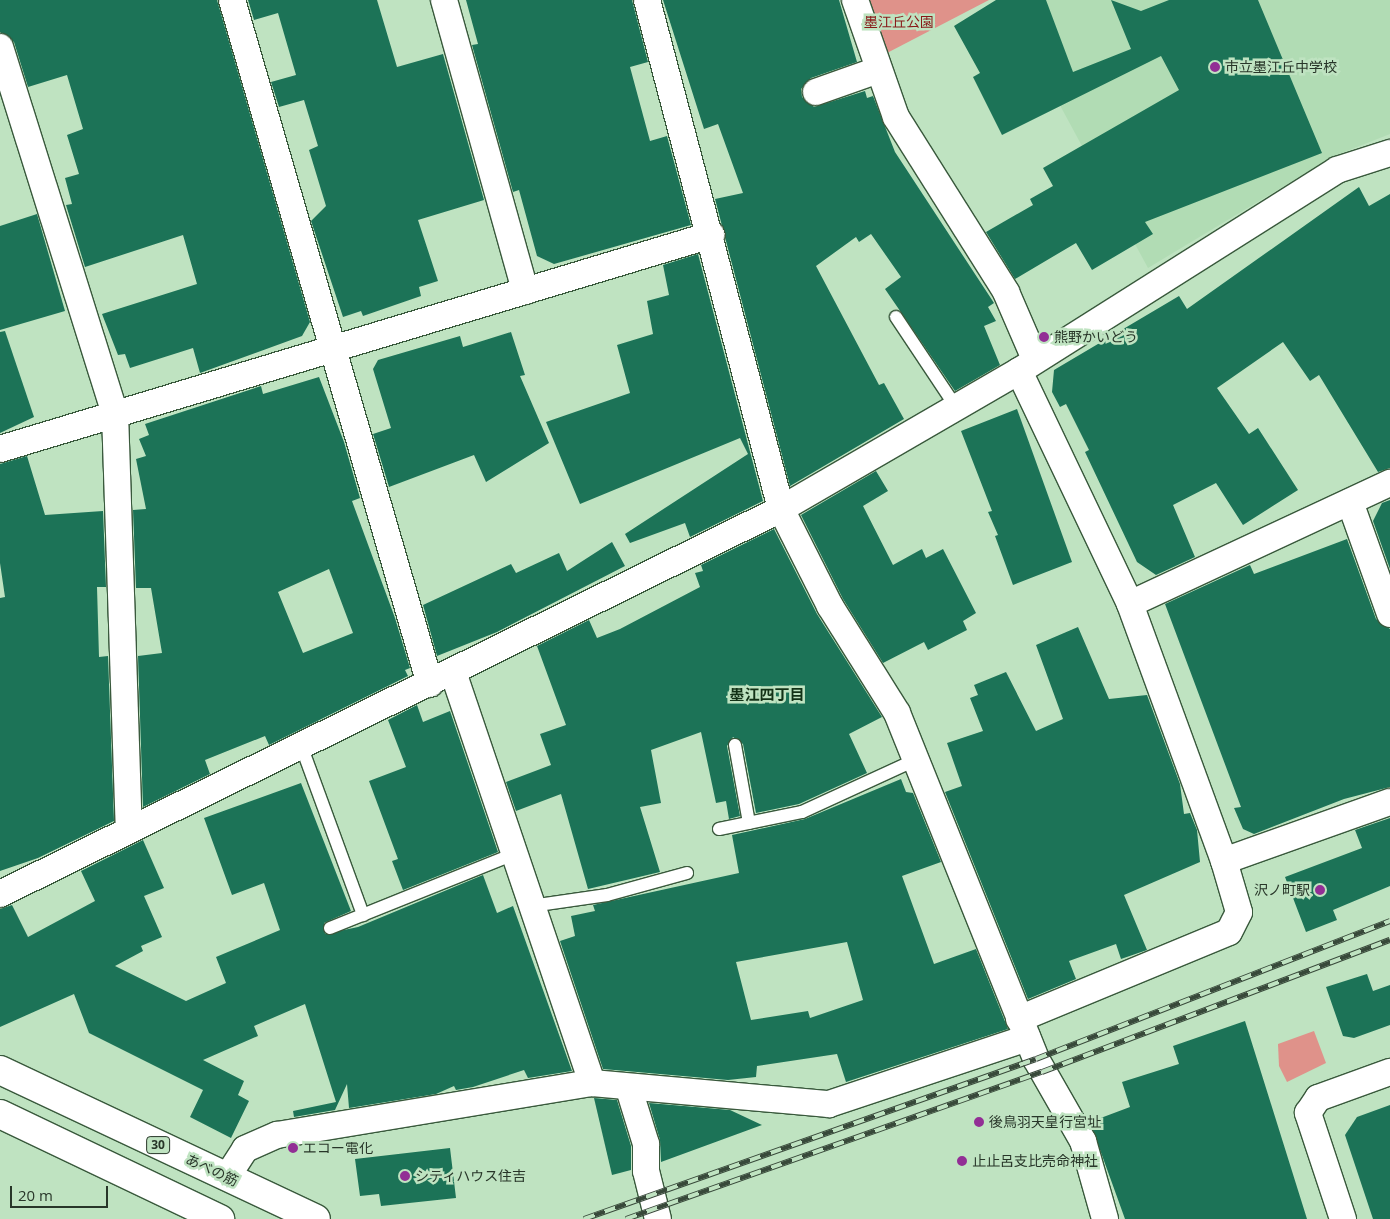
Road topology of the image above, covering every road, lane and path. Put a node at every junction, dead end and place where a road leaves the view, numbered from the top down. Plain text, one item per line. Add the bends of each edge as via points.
1 (232, 0) edge
2 (444, 0) edge
3 (647, 0) edge
4 (855, 0) edge
5 (0, 47) edge
6 (878, 70) junction
7 (816, 92) dead end
8 (1390, 152) edge
9 (711, 235) junction
10 (525, 291) junction
11 (896, 317) dead end
12 (335, 345) junction
13 (1027, 365) junction
14 (956, 407) junction
15 (115, 413) junction
16 (0, 449) edge
17 (1390, 483) edge
18 (1350, 502) junction
19 (782, 509) junction
20 (1130, 604) junction
21 (1390, 614) edge
22 (453, 672) junction
23 (430, 684) junction
24 (735, 745) dead end
25 (302, 748) junction
26 (917, 759) junction
27 (1390, 802) edge
28 (749, 823) junction
29 (129, 828) junction
30 (719, 829) dead end
31 (514, 854) junction
32 (1224, 861) junction
33 (687, 873) dead end
34 (0, 894) edge
35 (531, 906) junction
36 (362, 915) junction
37 (330, 928) dead end
38 (1023, 1028) junction
39 (0, 1070) edge
40 (1390, 1072) edge
41 (592, 1083) junction
42 (629, 1089) junction
43 (0, 1114) edge
44 (227, 1177) junction
45 (220, 1219) edge
46 (316, 1219) edge
47 (658, 1219) edge
48 (1105, 1219) edge
49 (1343, 1219) edge

1 - 12 street
2 - 10 street
3 - 9 street
4 - 6 street
5 - 15 street
6 - 7 street
6 - 13 street via 896,117 1006,292
8 - 13 street via 1337,170
9 - 10 street
9 - 19 street
10 - 12 street
11 - 14 lane
12 - 15 street
12 - 23 street
13 - 14 street
13 - 20 street
14 - 19 street
15 - 16 street
15 - 29 street
17 - 18 street
18 - 20 street
18 - 21 street
19 - 22 street
19 - 26 street via 830,606 897,713
20 - 32 street
22 - 23 street
22 - 31 street
23 - 25 street
24 - 28 lane
25 - 29 street
25 - 36 lane
26 - 28 lane via 802,812
26 - 38 street
27 - 32 street
28 - 30 lane
29 - 34 street
31 - 35 street
31 - 36 lane
32 - 38 street via 1239,912 1229,932
33 - 35 lane via 607,895
35 - 41 street
36 - 37 lane
38 - 42 street via 829,1104
38 - 48 street via 1083,1142
39 - 44 main road, あべの筋 / 30
40 - 49 street via 1318,1098 1308,1113
41 - 42 street
41 - 44 street via 277,1134 245,1150
42 - 47 street via 646,1144 646,1171
43 - 45 main road
44 - 46 main road, あべの筋 / 30

